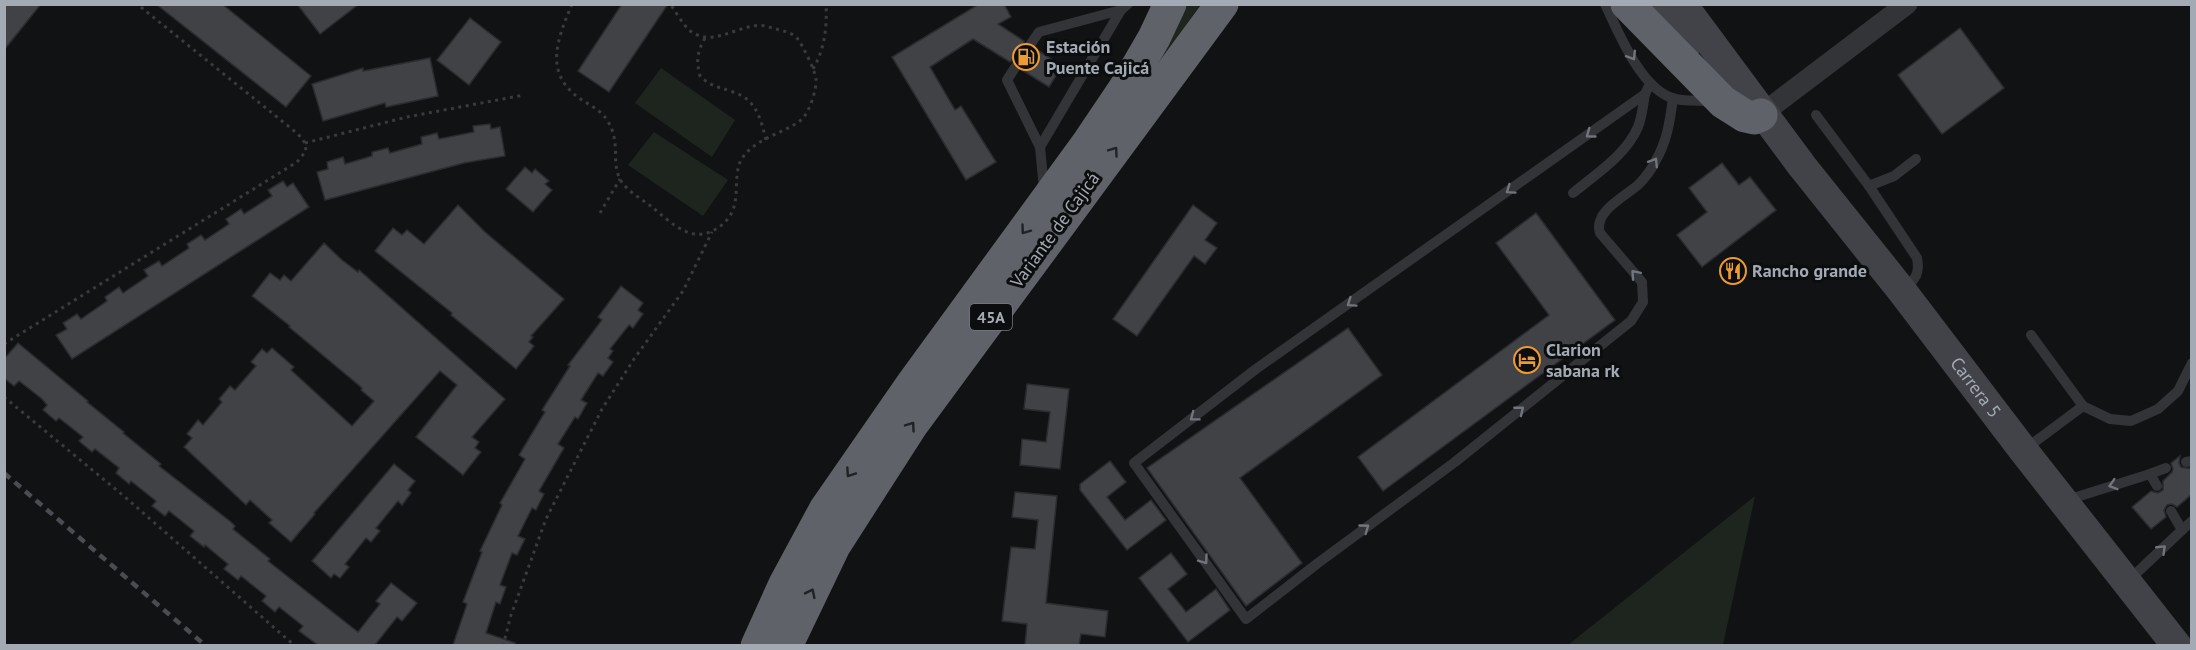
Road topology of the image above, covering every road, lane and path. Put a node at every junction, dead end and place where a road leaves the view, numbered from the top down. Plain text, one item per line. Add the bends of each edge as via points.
1 (137, 4) edge
2 (572, 4) edge
3 (670, 4) edge
4 (826, 4) edge
5 (1170, 4) edge
6 (1222, 4) edge
7 (1605, 4) edge
8 (1627, 4) edge
9 (1906, 4) edge
10 (1124, 7) edge
11 (1668, 8) edge
12 (705, 38) junction
13 (1030, 45) dead end
14 (1016, 66) dead end
15 (813, 69) junction
16 (1650, 84) junction
17 (1645, 94) junction
18 (524, 95) dead end
19 (1672, 98) junction
20 (1723, 102) junction
21 (1816, 114) dead end
22 (1767, 119) junction
23 (766, 140) junction
24 (305, 143) junction
25 (1040, 147) junction
26 (1916, 159) dead end
27 (620, 179) junction
28 (1869, 186) junction
29 (1573, 193) dead end
30 (1046, 202) junction
31 (600, 213) dead end
32 (712, 232) junction
33 (1902, 291) junction
34 (2031, 335) dead end
35 (4, 344) edge
36 (2192, 363) edge
37 (4, 397) edge
38 (2084, 406) junction
39 (2023, 450) junction
40 (2166, 468) dead end
41 (2150, 474) junction
42 (2157, 486) dead end
43 (2063, 501) junction
44 (2172, 512) dead end
45 (2192, 521) edge
46 (2182, 530) junction
47 (2127, 582) junction
48 (295, 645) edge
49 (503, 645) edge
50 (757, 645) edge
51 (786, 645) edge
52 (2177, 645) edge

1 - 24 path
2 - 27 path via 559,36 559,76 572,93 607,119 617,144 616,169
3 - 12 path via 689,29
4 - 15 path via 827,29
5 - 30 highway, Variante de Cajicá / 45A via 1125,88
51 -> 6 highway, Variante de Cajicá / 45A via 834,546 905,435
7 -> 16 lane
8 - 20 highway
9 - 22 street
10 - 13 lane via 1039,32
10 - 25 lane
11 - 22 main road, Carrera 5
12 - 15 path via 762,25 797,38
12 - 23 path via 697,62 700,76 717,88 744,97 754,106
14 - 25 lane via 1007,80
15 - 23 path via 816,80 809,110 802,119
16 - 17 lane
16 - 19 lane
17 -> 19 lane via 1256,369 1134,464 1246,619 1455,462 1631,321 1643,302 1642,282 1597,226 1600,218 1655,163 1666,137
17 - 29 lane via 1639,125 1630,142
18 - 24 path via 407,117
19 - 20 lane
20 - 22 highway via 1745,116
21 - 28 lane
22 - 33 main road, Carrera 5
23 - 32 path via 741,161 731,214
24 - 35 path via 306,151 297,162
25 - 30 lane
26 - 28 lane via 1894,176
27 - 31 path
27 - 32 path via 625,187 685,232
28 - 33 lane via 1917,258 1918,275
30 -> 50 highway, Variante de Cajicá / 45A via 825,510
32 - 49 path via 683,291 602,409 546,519
33 - 39 main road, Carrera 5
34 - 38 lane
36 - 38 lane via 2178,391 2158,409 2131,421 2110,419
37 - 48 path
38 - 39 lane
39 - 43 main road, Carrera 5
40 - 41 lane
41 - 42 lane
41 -> 43 lane
43 - 47 main road, Carrera 5
44 - 46 lane
45 - 46 lane
47 -> 46 lane
47 - 52 main road, Carrera 5

